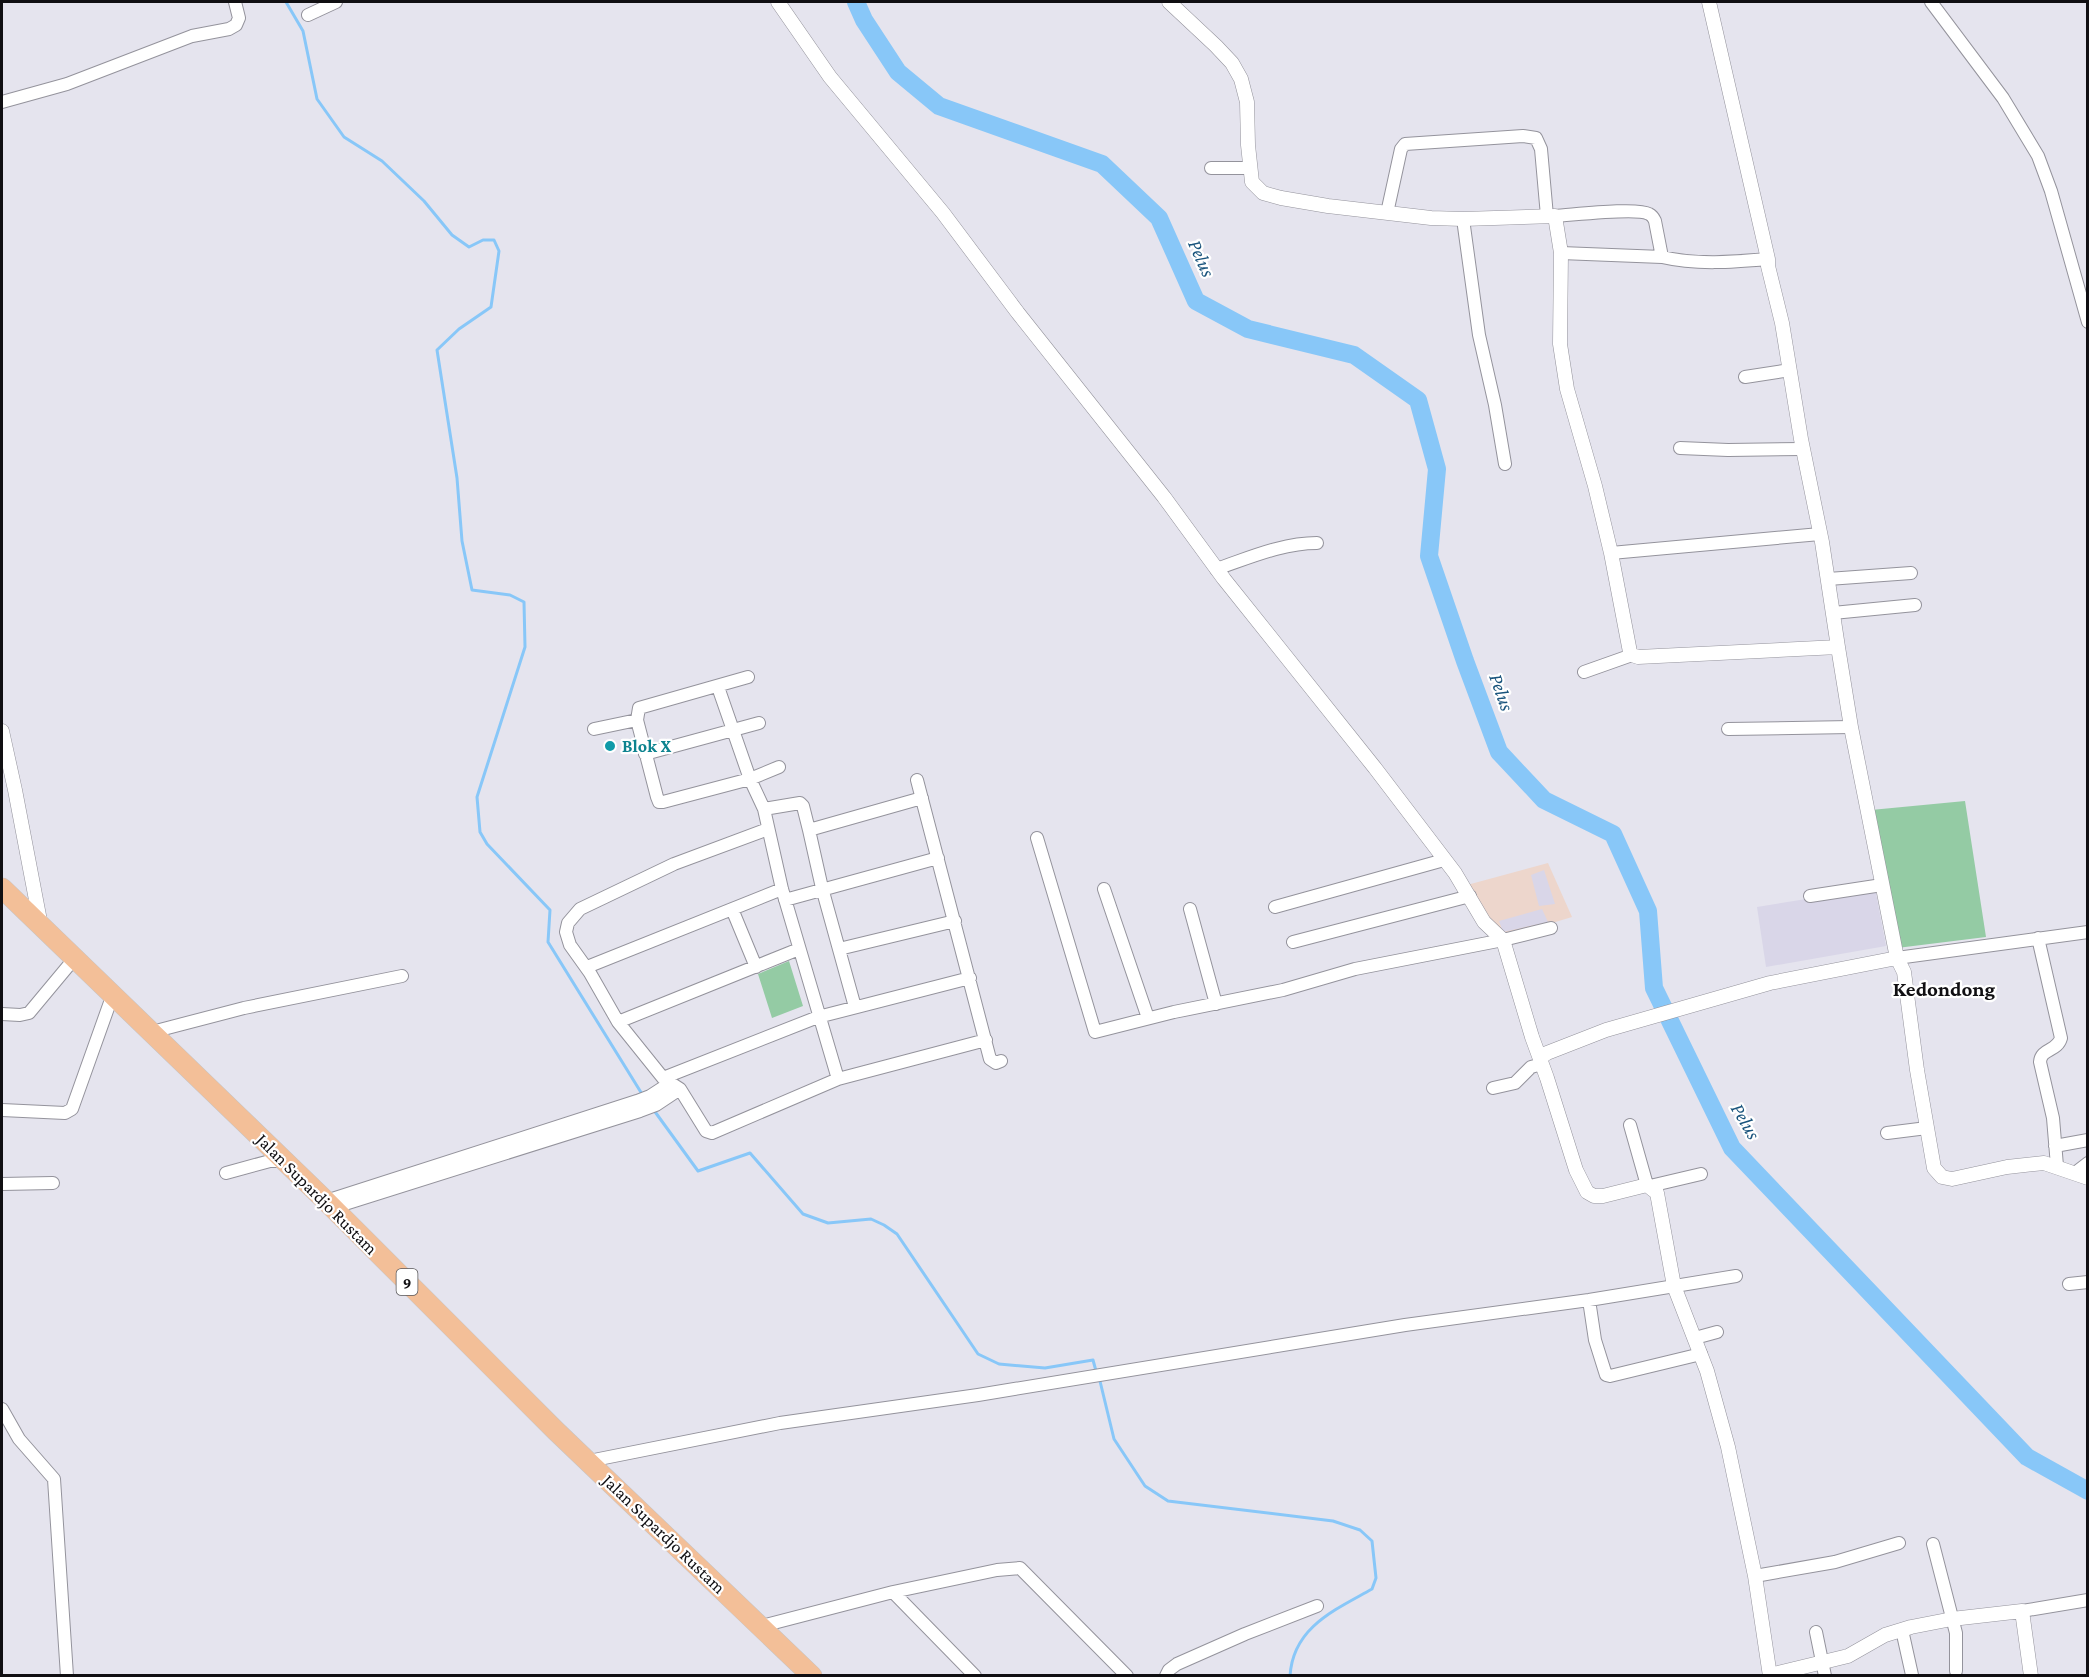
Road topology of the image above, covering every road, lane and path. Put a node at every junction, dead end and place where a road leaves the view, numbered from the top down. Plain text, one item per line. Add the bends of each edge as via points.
1 (235, 2) edge
2 (336, 2) edge
3 (778, 2) edge
4 (1168, 2) edge
5 (1709, 2) edge
6 (1931, 2) edge
7 (308, 15) dead end
8 (2, 102) edge
9 (1210, 168) dead end
10 (1251, 168) junction
11 (1387, 213) junction
12 (1551, 216) junction
13 (1463, 219) junction
14 (1561, 253) junction
15 (1662, 256) junction
16 (1768, 259) junction
17 (2088, 322) edge
18 (1790, 370) junction
19 (1745, 376) dead end
20 (1680, 448) dead end
21 (1803, 449) junction
22 (1505, 464) dead end
23 (1820, 534) junction
24 (1317, 543) dead end
25 (1611, 553) junction
26 (1216, 568) junction
27 (1911, 573) dead end
28 (1828, 579) junction
29 (1915, 605) dead end
30 (1833, 613) junction
31 (1838, 647) junction
32 (1632, 656) junction
33 (1584, 672) dead end
34 (748, 677) dead end
35 (718, 687) junction
36 (637, 720) junction
37 (759, 723) dead end
38 (1851, 727) junction
39 (594, 729) dead end
40 (1728, 729) dead end
41 (2, 730) edge
42 (732, 730) junction
43 (645, 754) junction
44 (779, 767) dead end
45 (750, 779) junction
46 (917, 780) dead end
47 (922, 798) junction
48 (764, 809) junction
49 (768, 829) junction
50 (809, 830) junction
51 (1037, 838) dead end
52 (938, 858) junction
53 (1444, 860) junction
54 (1882, 885) junction
55 (2, 888) edge
56 (822, 888) junction
57 (1104, 889) dead end
58 (783, 894) junction
59 (1470, 896) junction
60 (1810, 896) dead end
61 (1275, 907) dead end
62 (732, 909) junction
63 (1190, 909) dead end
64 (955, 921) junction
65 (41, 926) junction
66 (1551, 928) dead end
67 (2088, 932) edge
68 (2038, 938) junction
69 (1503, 940) junction
70 (1293, 942) dead end
71 (799, 949) junction
72 (839, 949) junction
73 (1897, 958) junction
74 (74, 959) junction
75 (756, 966) junction
76 (587, 967) junction
77 (402, 975) dead end
78 (970, 978) junction
79 (113, 994) junction
80 (1216, 1004) junction
81 (855, 1007) junction
82 (2, 1014) edge
83 (818, 1017) junction
84 (1148, 1018) junction
85 (618, 1022) junction
86 (152, 1032) junction
87 (986, 1040) junction
88 (1001, 1061) dead end
89 (1541, 1061) junction
90 (838, 1079) junction
91 (671, 1083) junction
92 (1494, 1088) dead end
93 (2, 1110) edge
94 (1630, 1125) dead end
95 (1927, 1128) junction
96 (1887, 1133) dead end
97 (2088, 1140) edge
98 (2055, 1146) junction
99 (284, 1161) junction
100 (2088, 1162) edge
101 (2057, 1166) junction
102 (226, 1173) dead end
103 (1701, 1174) dead end
104 (2081, 1176) edge
105 (53, 1183) dead end
106 (2, 1184) edge
107 (1648, 1185) junction
108 (329, 1204) junction
109 (1736, 1276) dead end
110 (2088, 1282) edge
111 (2069, 1284) dead end
112 (1674, 1286) junction
113 (1589, 1300) junction
114 (1717, 1332) dead end
115 (1695, 1338) junction
116 (1701, 1354) junction
117 (2, 1410) edge
118 (589, 1461) junction
119 (1899, 1543) dead end
120 (1933, 1544) dead end
121 (1755, 1575) junction
122 (893, 1592) junction
123 (2088, 1600) edge
124 (1317, 1606) dead end
125 (2022, 1611) junction
126 (1952, 1619) junction
127 (762, 1626) junction
128 (1902, 1630) junction
129 (1816, 1632) dead end
130 (1824, 1670) edge
131 (1956, 1671) dead end
132 (1770, 1675) edge
133 (1912, 1675) edge
134 (67, 1676) edge
135 (812, 1676) edge
136 (975, 1676) edge
137 (1127, 1676) edge
138 (1166, 1676) edge
139 (2031, 1676) edge

1 - 8 street via 239,18 229,29 192,36 67,84
2 - 7 street
3 - 26 street via 830,77 943,213
4 - 10 street via 1216,46 1241,78 1247,102
5 - 16 street
6 - 17 street via 2003,98 2038,156
9 - 10 street
10 - 11 street via 1253,184 1269,195
11 - 12 street via 1405,144 1523,136 1536,138 1541,149
11 - 13 street
12 - 13 street
12 - 14 street
12 - 15 street via 1647,213 1655,221
13 - 22 street via 1479,335
14 - 15 street
14 - 25 street via 1560,344 1567,389
15 - 16 street via 1728,263
16 - 18 street
18 - 19 street
18 - 21 street
20 - 21 street
21 - 23 street
23 - 25 street
23 - 28 street
24 - 26 street via 1274,549
25 - 32 street
26 - 53 street
27 - 28 street
28 - 30 street
29 - 30 street
30 - 31 street
31 - 32 street
31 - 38 street
32 - 33 street
34 - 35 street
35 - 36 street via 642,706
35 - 42 street
36 - 39 street
36 - 43 street
37 - 42 street
38 - 40 street
38 - 54 street
41 - 65 street
42 - 43 street
42 - 45 street
43 - 45 street via 659,802
44 - 45 street
45 - 48 street
46 - 47 street
47 - 50 street
47 - 52 street
48 - 49 street
48 - 50 street via 800,803
49 - 58 street
49 - 76 street via 674,864 580,909 566,932 570,945
50 - 56 street
51 - 84 street via 1095,1032
52 - 56 street
52 - 64 street
53 - 59 street
53 - 61 street
54 - 60 street
54 - 73 street
55 - 65 highway, Jalan Supardjo Rustam / 9
56 - 58 street
56 - 72 street
57 - 84 street
58 - 62 street
58 - 71 street
59 - 69 street via 1485,922
59 - 70 street
62 - 75 street
62 - 76 street
63 - 80 street
64 - 72 street
64 - 78 street
65 - 74 highway, Jalan Supardjo Rustam / 9
66 - 69 street
67 - 68 street
68 - 73 street
68 - 98 street via 2061,1038 2054,1049 2044,1052 2040,1062
69 - 80 street via 1355,969
69 - 89 street
71 - 75 street
71 - 83 street
72 - 81 street
73 - 89 street via 1770,983 1606,1030 1547,1053
73 - 95 street via 1904,972
74 - 79 highway, Jalan Supardjo Rustam / 9
74 - 82 street via 29,1012
75 - 85 street
76 - 85 street
77 - 86 street
78 - 81 street
78 - 87 street
79 - 86 highway, Jalan Supardjo Rustam / 9
79 - 93 street via 72,1109 65,1113
80 - 84 street
81 - 83 street
83 - 90 street
83 - 91 street
85 - 91 street
86 - 99 highway, Jalan Supardjo Rustam / 9
87 - 88 street via 990,1059
87 - 90 street
89 - 92 street via 1515,1083
89 - 107 street via 1576,1170 1587,1192 1603,1196
90 - 91 street via 712,1133 704,1129
91 - 108 street via 653,1101 639,1106
94 - 107 street
95 - 96 street
95 - 101 street via 1934,1168 1942,1177 1952,1179 2032,1163
97 - 98 street
98 - 101 street
99 - 102 street
99 - 108 highway, Jalan Supardjo Rustam / 9
100 - 104 street
101 - 104 street
103 - 107 street
105 - 106 street
107 - 112 street via 1657,1193
108 - 118 highway, Jalan Supardjo Rustam / 9
109 - 112 street
110 - 111 street
112 - 113 street
112 - 115 street
113 - 116 street via 1606,1375
113 - 118 street via 780,1423
114 - 115 street
115 - 116 street
116 - 121 street via 1728,1447
117 - 134 street via 19,1439 54,1479
118 - 127 highway, Jalan Supardjo Rustam / 9
119 - 121 street via 1835,1562
120 - 126 street
121 - 132 street
122 - 127 street
122 - 136 street
122 - 137 street via 997,1569 1020,1568
123 - 125 street
124 - 138 street via 1177,1664
125 - 126 street
125 - 139 street
126 - 128 street
126 - 131 street
127 - 135 highway, Jalan Supardjo Rustam / 9
128 - 130 street via 1885,1635
128 - 133 street
129 - 130 street
130 - 132 street

